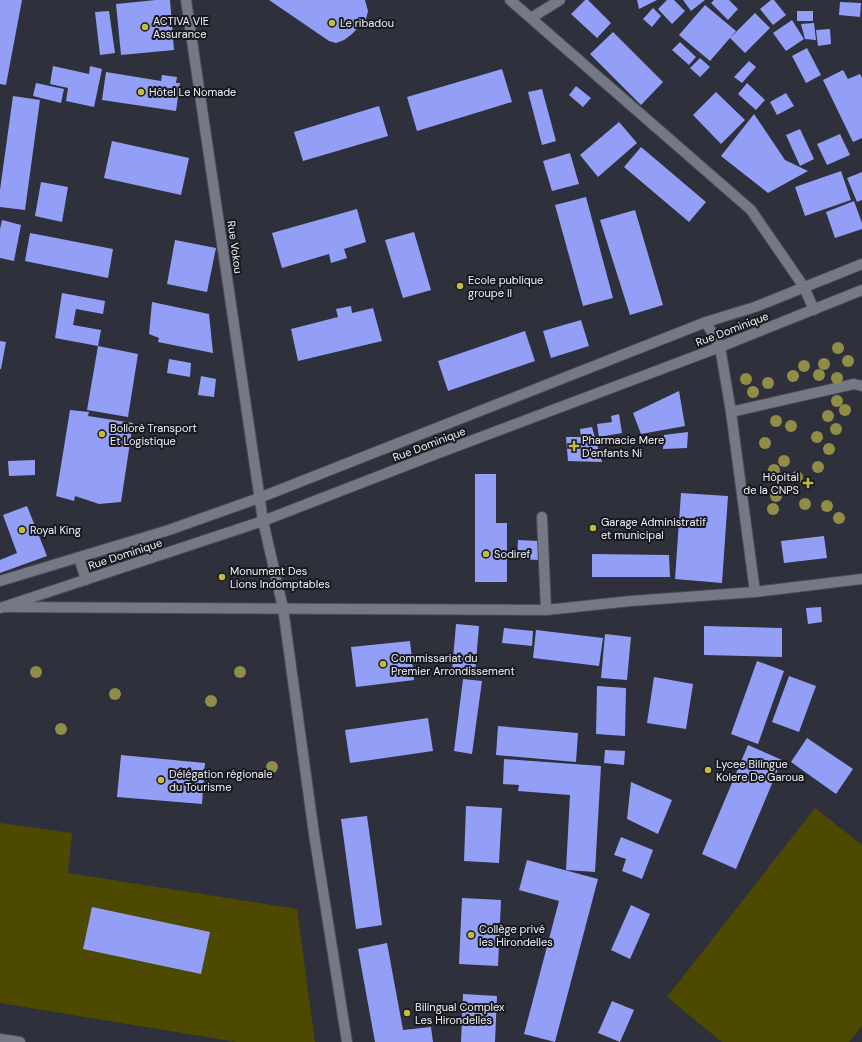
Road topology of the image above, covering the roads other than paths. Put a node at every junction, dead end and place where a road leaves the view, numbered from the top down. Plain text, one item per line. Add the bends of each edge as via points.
1 (186, 0) edge
2 (510, 0) edge
3 (560, 0) edge
4 (532, 18) junction
5 (862, 264) edge
6 (804, 287) junction
7 (862, 290) edge
8 (814, 310) junction
9 (706, 322) junction
10 (720, 347) junction
11 (862, 386) edge
12 (731, 412) junction
13 (259, 498) junction
14 (542, 517) dead end
15 (263, 521) junction
16 (79, 558) junction
17 (862, 579) edge
18 (86, 580) junction
19 (0, 581) edge
20 (755, 592) junction
21 (1, 608) edge
22 (282, 608) junction
23 (546, 610) junction
24 (0, 1039) edge
25 (20, 1042) edge
26 (347, 1042) edge

1 - 13 street, Rue Vokou
2 - 4 street
3 - 4 street
4 - 6 street via 751,210
5 - 6 street, Rue Dominique
6 - 8 street
6 - 9 street, Rue Dominique via 755,307
7 - 8 street, Rue Dominique
8 - 10 street, Rue Dominique
9 - 10 street
9 - 13 street, Rue Dominique
10 - 12 street
10 - 15 street, Rue Dominique
11 - 12 street via 854,384
12 - 20 street
13 - 15 street, Rue Vokou
13 - 16 street, Rue Dominique
14 - 23 street
15 - 18 street, Rue Dominique
15 - 22 street, Rue Vokou
16 - 18 street
16 - 19 street, Rue Dominique
17 - 20 street
18 - 21 street, Rue Dominique
20 - 23 street
21 - 22 street
22 - 23 street
22 - 26 street, Rue Vokou
24 - 25 street

